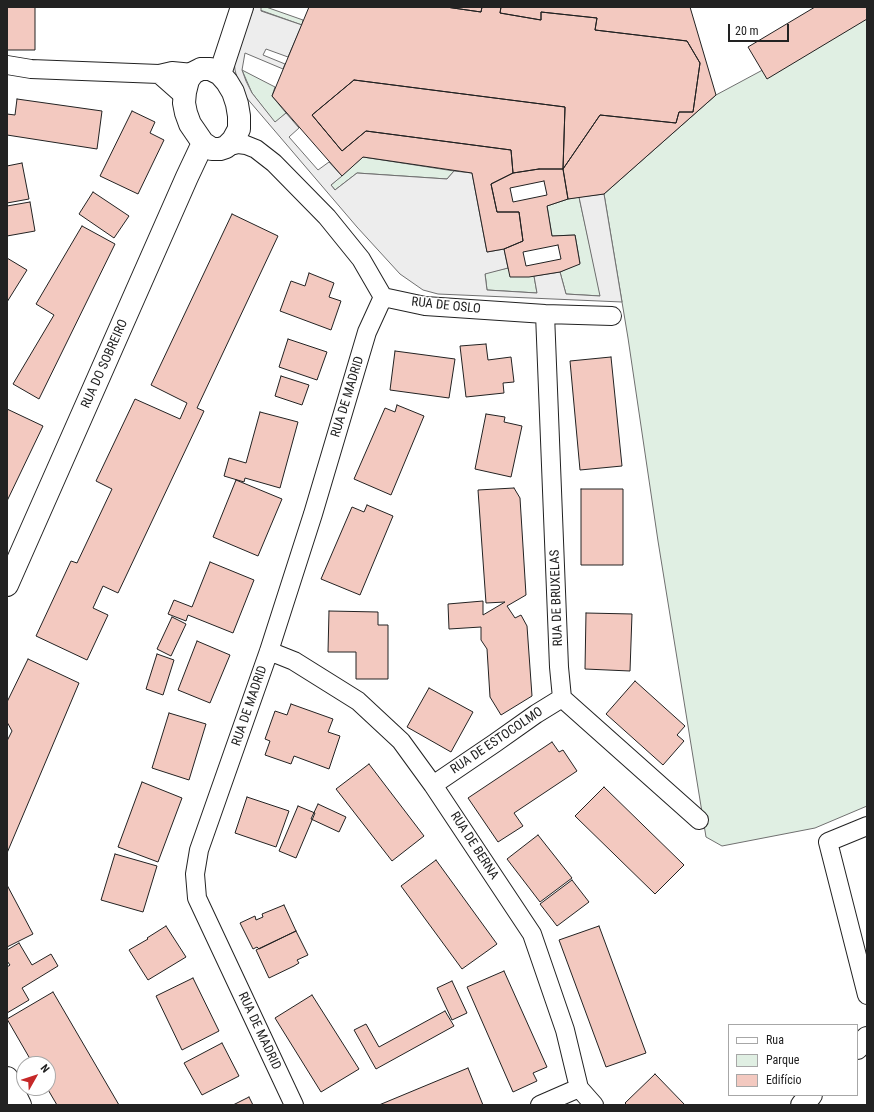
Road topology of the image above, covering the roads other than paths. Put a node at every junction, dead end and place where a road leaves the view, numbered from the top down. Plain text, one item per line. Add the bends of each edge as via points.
1 (242, 7) edge
2 (7, 66) edge
3 (193, 73) junction
4 (159, 74) junction
5 (220, 74) junction
6 (185, 97) junction
7 (239, 116) junction
8 (203, 143) junction
9 (226, 147) junction
10 (274, 163) junction
11 (383, 297) junction
12 (545, 314) junction
13 (612, 316) dead end
14 (7, 585) edge
15 (269, 652) junction
16 (562, 698) junction
17 (433, 785) junction
18 (699, 820) dead end
19 (867, 826) edge
20 (867, 995) edge
21 (867, 1038) edge
22 (858, 1047) edge
23 (7, 1078) edge
24 (579, 1088) junction
25 (810, 1096) edge
26 (20, 1105) edge
27 (294, 1105) edge
28 (540, 1105) edge
29 (594, 1105) edge
30 (802, 1105) edge

1 - 5 main road
2 - 4 street
3 - 4 street via 172,71
3 - 5 main road via 201,69 210,69
3 - 6 main road via 188,80
4 - 6 street
5 - 7 main road via 233,92
6 - 8 main road via 184,103 190,124
7 - 9 main road via 239,129
7 - 10 street via 246,129
8 - 9 main road via 212,149
8 - 14 main road, RUA DO SOBREIRO
9 - 10 street via 246,145 256,149
10 - 11 street via 327,217 361,259
11 - 12 street, RUA DE OSLO via 425,306
11 - 15 street, RUA DE MADRID via 367,332
12 - 13 street, RUA DE OSLO
12 - 16 street, RUA DE BRUXELAS
15 - 17 street, RUA DE BERNA via 294,661 358,700 401,741
15 - 27 street, RUA DE MADRID via 199,850 195,874 197,898
16 - 17 street, RUA DE ESTOCOLMO
16 - 18 street
17 - 24 street, RUA DE BERNA via 532,934 565,1030
19 - 20 street via 828,842
21 - 22 main road
23 - 26 main road
24 - 28 street
24 - 29 street, RUA DE BERNA
25 - 30 main road

